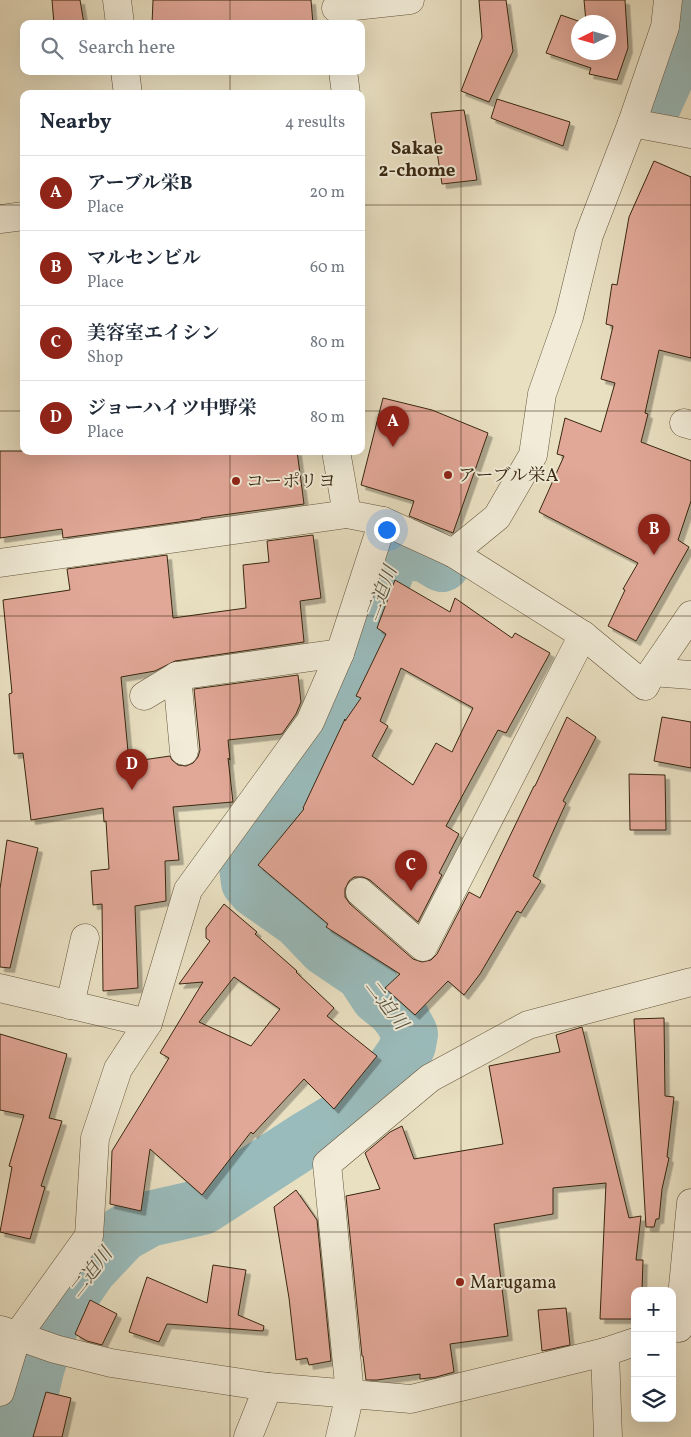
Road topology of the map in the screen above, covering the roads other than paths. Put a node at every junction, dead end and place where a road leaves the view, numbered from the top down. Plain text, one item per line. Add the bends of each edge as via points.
1 (117, 0) edge
2 (410, 0) edge
3 (668, 0) edge
4 (336, 11) edge
5 (120, 20) edge
6 (126, 75) edge
7 (344, 75) edge
8 (127, 90) edge
9 (345, 90) edge
10 (632, 123) junction
11 (691, 134) edge
12 (20, 216) edge
13 (0, 219) edge
14 (337, 455) edge
15 (347, 514) junction
16 (383, 522) junction
17 (453, 553) junction
18 (0, 563) edge
19 (691, 615) edge
20 (583, 635) junction
21 (340, 653) junction
22 (652, 672) junction
23 (691, 675) edge
24 (176, 676) junction
25 (144, 696) dead end
26 (184, 751) dead end
27 (360, 892) dead end
28 (85, 938) dead end
29 (691, 982) edge
30 (0, 988) edge
31 (70, 1005) junction
32 (148, 1023) junction
33 (691, 1203) edge
34 (681, 1328) edge
35 (15, 1335) edge
36 (631, 1343) edge
37 (605, 1352) junction
38 (268, 1386) junction
39 (0, 1392) edge
40 (350, 1394) junction
41 (248, 1437) edge
42 (340, 1437) edge
43 (608, 1437) edge

1 - 5 street
2 - 4 street
3 - 10 street via 666,27
6 - 8 street
7 - 9 street
10 - 11 street
10 - 17 street via 589,235 569,317 542,394 533,455 497,517
12 - 13 street
14 - 15 street
15 - 16 street
15 - 18 street
16 - 17 street
16 - 21 street
17 - 20 street
19 - 22 street
20 - 22 street via 645,686
20 - 27 street via 423,947
21 - 24 street
21 - 32 street via 310,722 188,890
22 - 23 street
24 - 25 street
24 - 26 street
28 - 31 street
29 - 40 street via 528,1025 430,1078 327,1164
30 - 31 street
31 - 32 street
32 - 35 street via 118,1069 95,1138 89,1236
33 - 34 street
35 - 38 street via 111,1363
35 - 39 street
36 - 37 street
37 - 40 street via 411,1399
37 - 43 street
38 - 40 street
38 - 41 street
40 - 42 street

